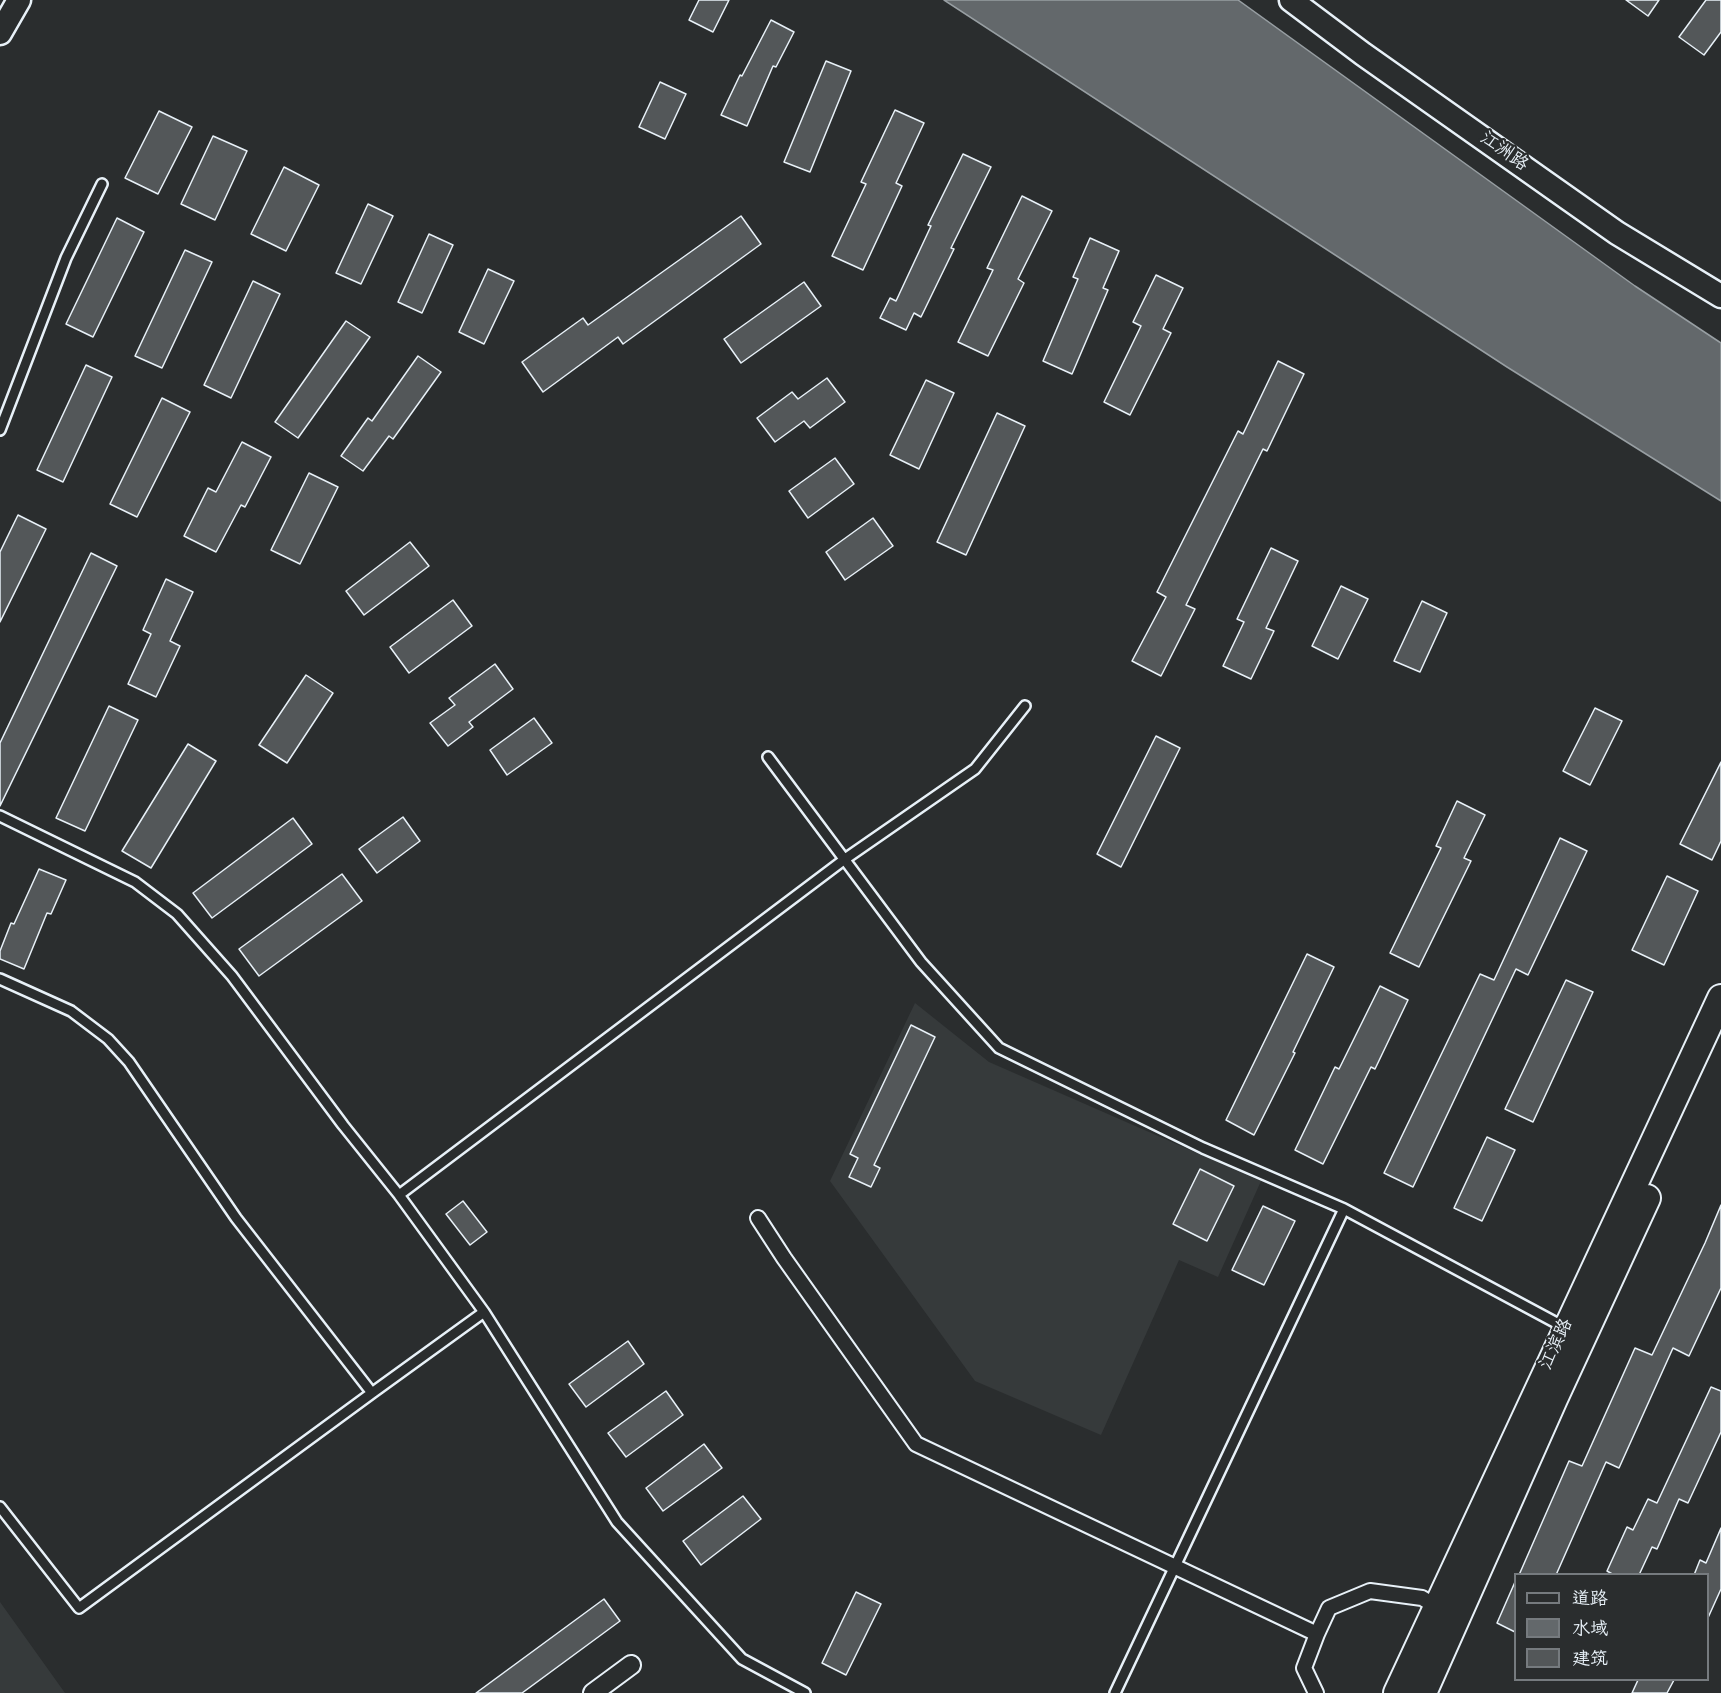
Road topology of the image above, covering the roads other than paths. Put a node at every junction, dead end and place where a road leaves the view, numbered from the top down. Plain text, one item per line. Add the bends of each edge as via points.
1 (18, 0) edge
2 (1291, 0) edge
3 (0, 33) edge
4 (102, 184) dead end
5 (1721, 296) edge
6 (0, 430) edge
7 (1025, 706) dead end
8 (768, 757) dead end
9 (1, 820) edge
10 (845, 859) junction
11 (0, 979) edge
12 (1721, 998) edge
13 (1717, 1030) edge
14 (399, 1195) junction
15 (1344, 1209) junction
16 (758, 1218) dead end
17 (484, 1312) junction
18 (1566, 1328) junction
19 (372, 1393) junction
20 (0, 1507) edge
21 (1175, 1567) junction
22 (1437, 1607) junction
23 (1317, 1634) junction
24 (631, 1665) dead end
25 (593, 1693) edge
26 (805, 1693) edge
27 (1115, 1693) edge
28 (1316, 1693) edge
29 (1397, 1693) edge
30 (1424, 1693) edge

1 - 3 street
2 - 5 street, 江洲路 via 1617,233
4 - 6 lane via 66,258
7 - 10 lane via 975,769
8 - 10 lane
9 - 14 lane via 135,882 177,914 232,976
10 - 14 lane
10 - 15 lane via 921,962 999,1048 1203,1148
11 - 19 lane via 71,1011 129,1062 236,1218
12 - 13 main road, 江滨路
13 - 18 main road, 江滨路
13 - 30 main road, 江滨路
14 - 17 lane
15 - 18 lane
15 - 21 lane
16 - 21 street via 916,1444
17 - 19 lane
17 - 26 lane via 617,1522 742,1659
18 - 22 main road, 江滨路
19 - 20 lane via 79,1608
21 - 23 street
21 - 27 lane
22 - 23 street via 1422,1598 1370,1591 1329,1608
22 - 29 main road, 江滨路
23 - 28 street via 1304,1668
24 - 25 street

